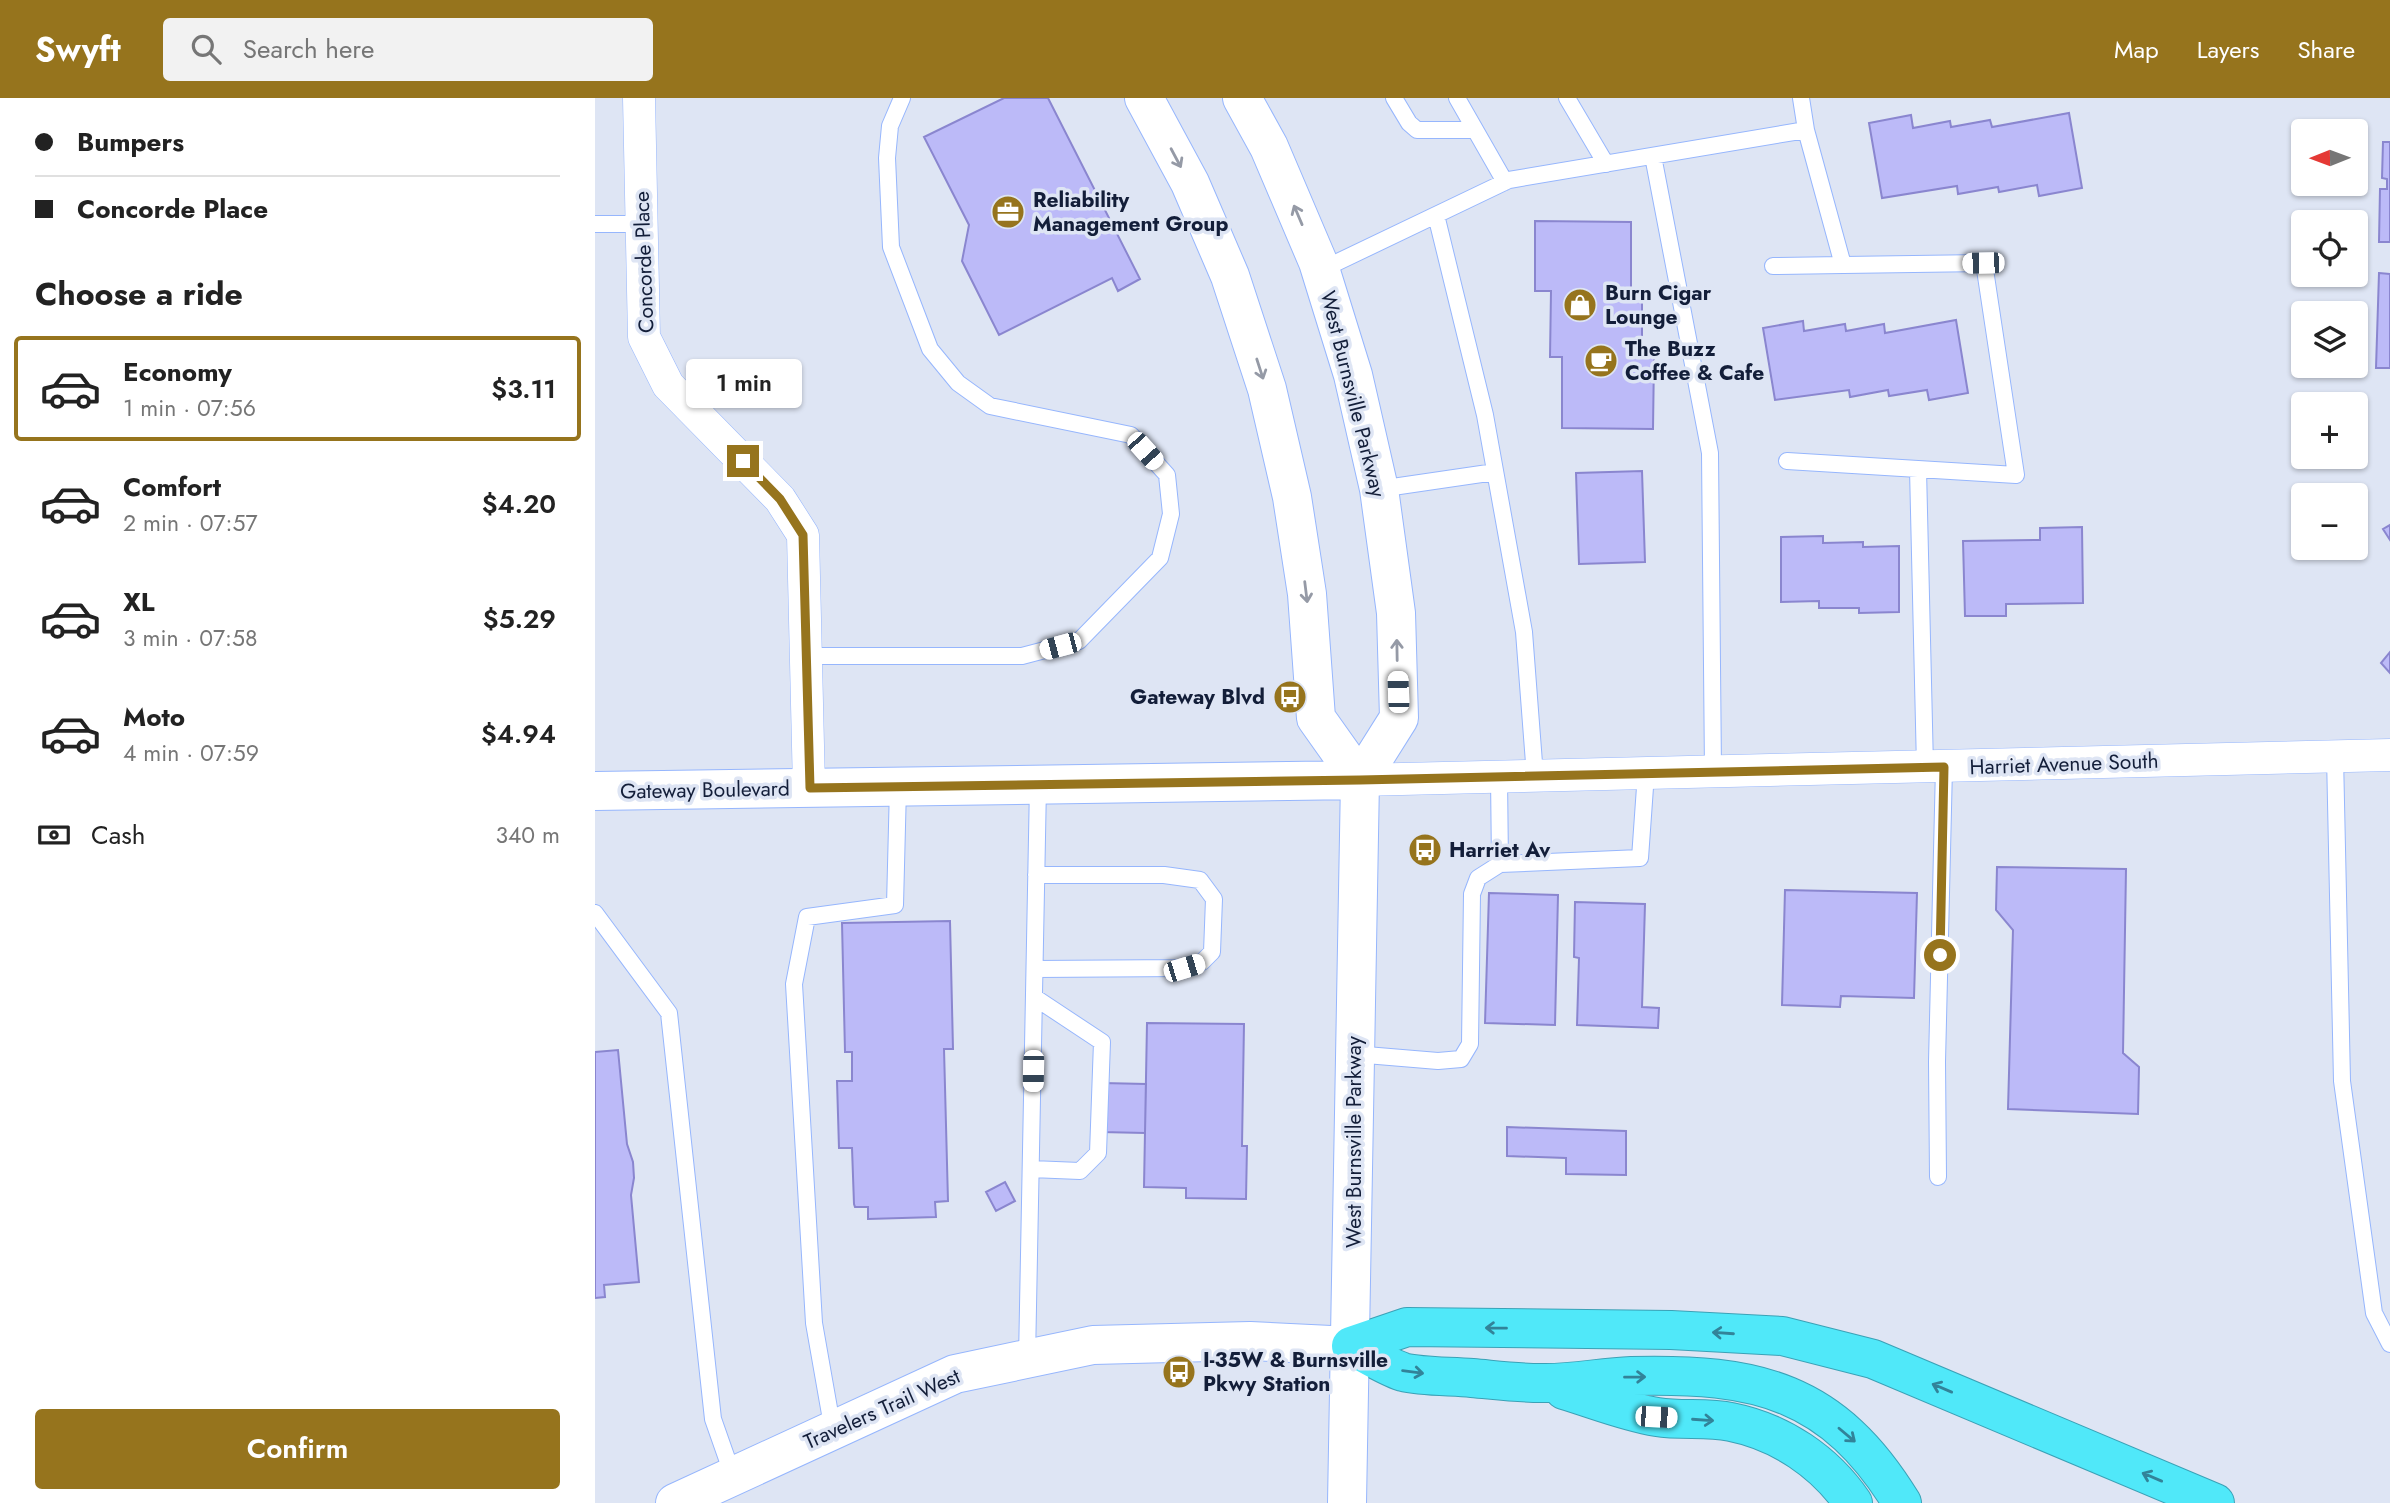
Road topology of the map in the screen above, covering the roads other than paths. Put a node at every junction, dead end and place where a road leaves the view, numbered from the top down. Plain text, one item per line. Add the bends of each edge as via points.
1 (639, 98) edge
2 (902, 98) edge
3 (1145, 98) edge
4 (1242, 98) edge
5 (1394, 98) edge
6 (1457, 98) edge
7 (1567, 98) edge
8 (1801, 98) edge
9 (1475, 130) junction
10 (1806, 130) junction
11 (1653, 156) junction
12 (1606, 164) junction
13 (1505, 182) junction
14 (1436, 215) junction
15 (595, 224) edge
16 (642, 224) junction
17 (1843, 265) junction
18 (1773, 266) dead end
19 (1321, 270) junction
20 (1787, 461) dead end
21 (1918, 469) junction
22 (1495, 472) junction
23 (1379, 489) junction
24 (806, 656) junction
25 (2390, 755) edge
26 (2335, 756) junction
27 (1935, 767) junction
28 (1713, 772) junction
29 (1646, 774) junction
30 (1535, 776) junction
31 (1500, 777) junction
32 (1360, 780) junction
33 (1038, 785) junction
34 (898, 787) junction
35 (810, 788) junction
36 (595, 791) edge
37 (1500, 864) junction
38 (1036, 875) junction
39 (595, 913) edge
40 (1035, 969) junction
41 (1034, 997) junction
42 (1354, 1054) junction
43 (1031, 1169) junction
44 (1938, 1177) dead end
45 (2390, 1344) edge
46 (1351, 1346) junction
47 (1027, 1359) junction
48 (1542, 1384) junction
49 (833, 1431) junction
50 (733, 1477) junction
51 (675, 1503) edge
52 (1347, 1503) edge
53 (1853, 1503) edge
54 (1902, 1503) edge
55 (2214, 1503) edge

1 - 16 street, Concorde Place
2 - 24 lane via 890,126 887,158 891,247 930,349 958,383 990,406 1131,435 1167,475 1171,514 1160,558 1079,641 1022,656
3 -> 32 street via 1225,264 1267,389 1292,497 1307,594 1316,718
19 -> 4 street, West Burnsville Parkway via 1269,147
5 - 9 lane via 1417,130
6 - 9 lane
7 - 12 lane
8 - 10 lane
9 - 13 lane
10 - 11 lane
10 - 17 lane
11 - 12 lane
11 - 28 lane via 1710,453
12 - 13 lane
13 - 14 lane
14 - 19 lane
14 - 22 lane
15 - 16 lane
16 - 24 street, Concorde Place via 645,337 668,385 780,499 803,535
17 - 18 lane
17 - 21 lane via 1983,263 2016,475
19 - 23 street, West Burnsville Parkway via 1353,375
20 - 21 lane
21 - 27 lane
22 - 23 lane
22 - 30 lane via 1524,632
32 -> 23 street, West Burnsville Parkway via 1399,718 1396,613
24 - 35 street, Concorde Place
25 - 26 street, Harriet Avenue South
26 - 27 street, Harriet Avenue South
26 - 45 lane via 2342,1081 2374,1313
27 - 28 street, Harriet Avenue South
27 - 44 lane
28 - 29 street, Harriet Avenue South
29 - 30 street, Harriet Avenue South
29 - 37 lane via 1640,858
30 - 31 street, Harriet Avenue South
31 - 32 street, Harriet Avenue South
31 - 37 lane
32 - 33 street, Gateway Boulevard
32 - 42 street, West Burnsville Parkway
33 - 34 street, Gateway Boulevard
33 - 38 lane
34 - 35 street, Gateway Boulevard
34 - 49 lane via 895,905 807,917 794,984 814,1323
35 - 36 street, Gateway Boulevard
37 - 42 lane via 1478,878 1472,894 1470,1044 1461,1059
38 - 40 lane
38 - 40 lane via 1164,875 1199,880 1214,899 1214,931 1212,952 1202,962 1184,968
39 - 50 lane via 669,1013 713,1419
40 - 41 lane
41 - 43 lane
41 - 43 lane via 1102,1042 1098,1153 1080,1171
42 - 46 street, West Burnsville Parkway
43 - 47 lane
46 - 47 street, Travelers Trail West via 1250,1341 1093,1345
46 -> 48 highway via 1404,1372
46 - 52 street, West Burnsville Parkway
55 -> 46 highway via 1873,1359 1782,1336 1671,1329 1407,1327
47 - 49 street, Travelers Trail West via 955,1374
48 -> 53 highway via 1656,1417 1731,1422 1765,1433 1813,1460
48 -> 54 highway via 1630,1376 1727,1379 1763,1386 1796,1398 1837,1426 1884,1474
49 - 50 street, Travelers Trail West
50 - 51 street, Travelers Trail West

